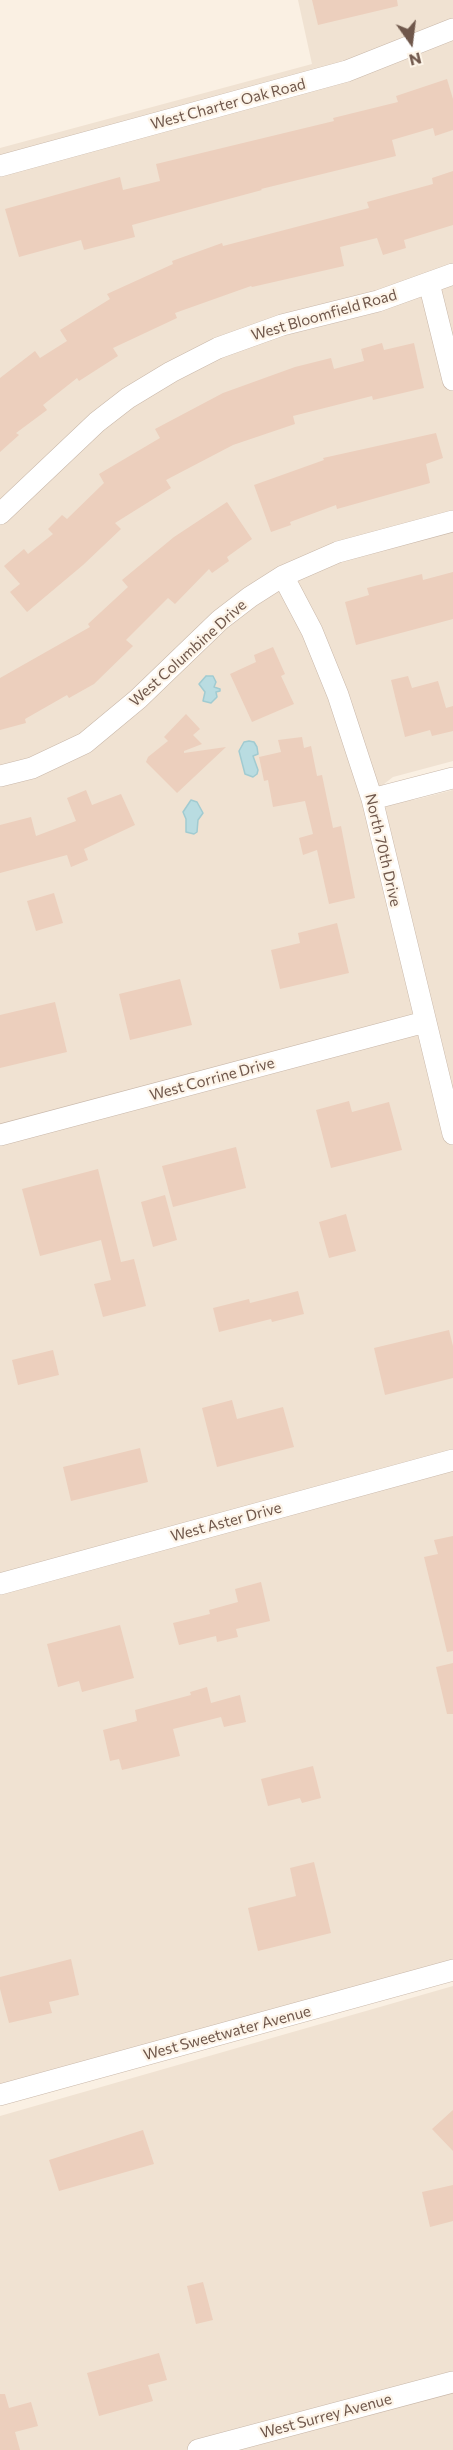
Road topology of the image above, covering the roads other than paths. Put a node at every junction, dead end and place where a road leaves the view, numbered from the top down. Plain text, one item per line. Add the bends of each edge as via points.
1 (453, 29) edge
2 (0, 166) edge
3 (453, 274) edge
4 (429, 283) junction
5 (453, 380) edge
6 (0, 514) edge
7 (453, 521) edge
8 (283, 576) junction
9 (0, 776) edge
10 (453, 778) edge
11 (372, 799) junction
12 (425, 1022) junction
13 (453, 1134) edge
14 (0, 1135) edge
15 (453, 1460) edge
16 (0, 1584) edge
17 (453, 1970) edge
18 (0, 2095) edge
19 (453, 2382) edge
20 (198, 2450) edge

1 - 2 street, West Charter Oak Road via 347,71
3 - 4 street, West Bloomfield Road
4 - 5 street
4 - 6 street, West Bloomfield Road via 378,301 282,325 218,348 171,372 96,422
7 - 8 street, West Columbine Drive via 338,552
8 - 9 street, West Columbine Drive via 220,620 138,699 85,743 32,768
8 - 11 street, North 70th Drive via 312,631 338,695
10 - 11 street
11 - 12 street, North 70th Drive
12 - 13 street, North 70th Drive
12 - 14 street, West Corrine Drive
15 - 16 street, West Aster Drive
17 - 18 street, West Sweetwater Avenue
19 - 20 street, West Surrey Avenue

